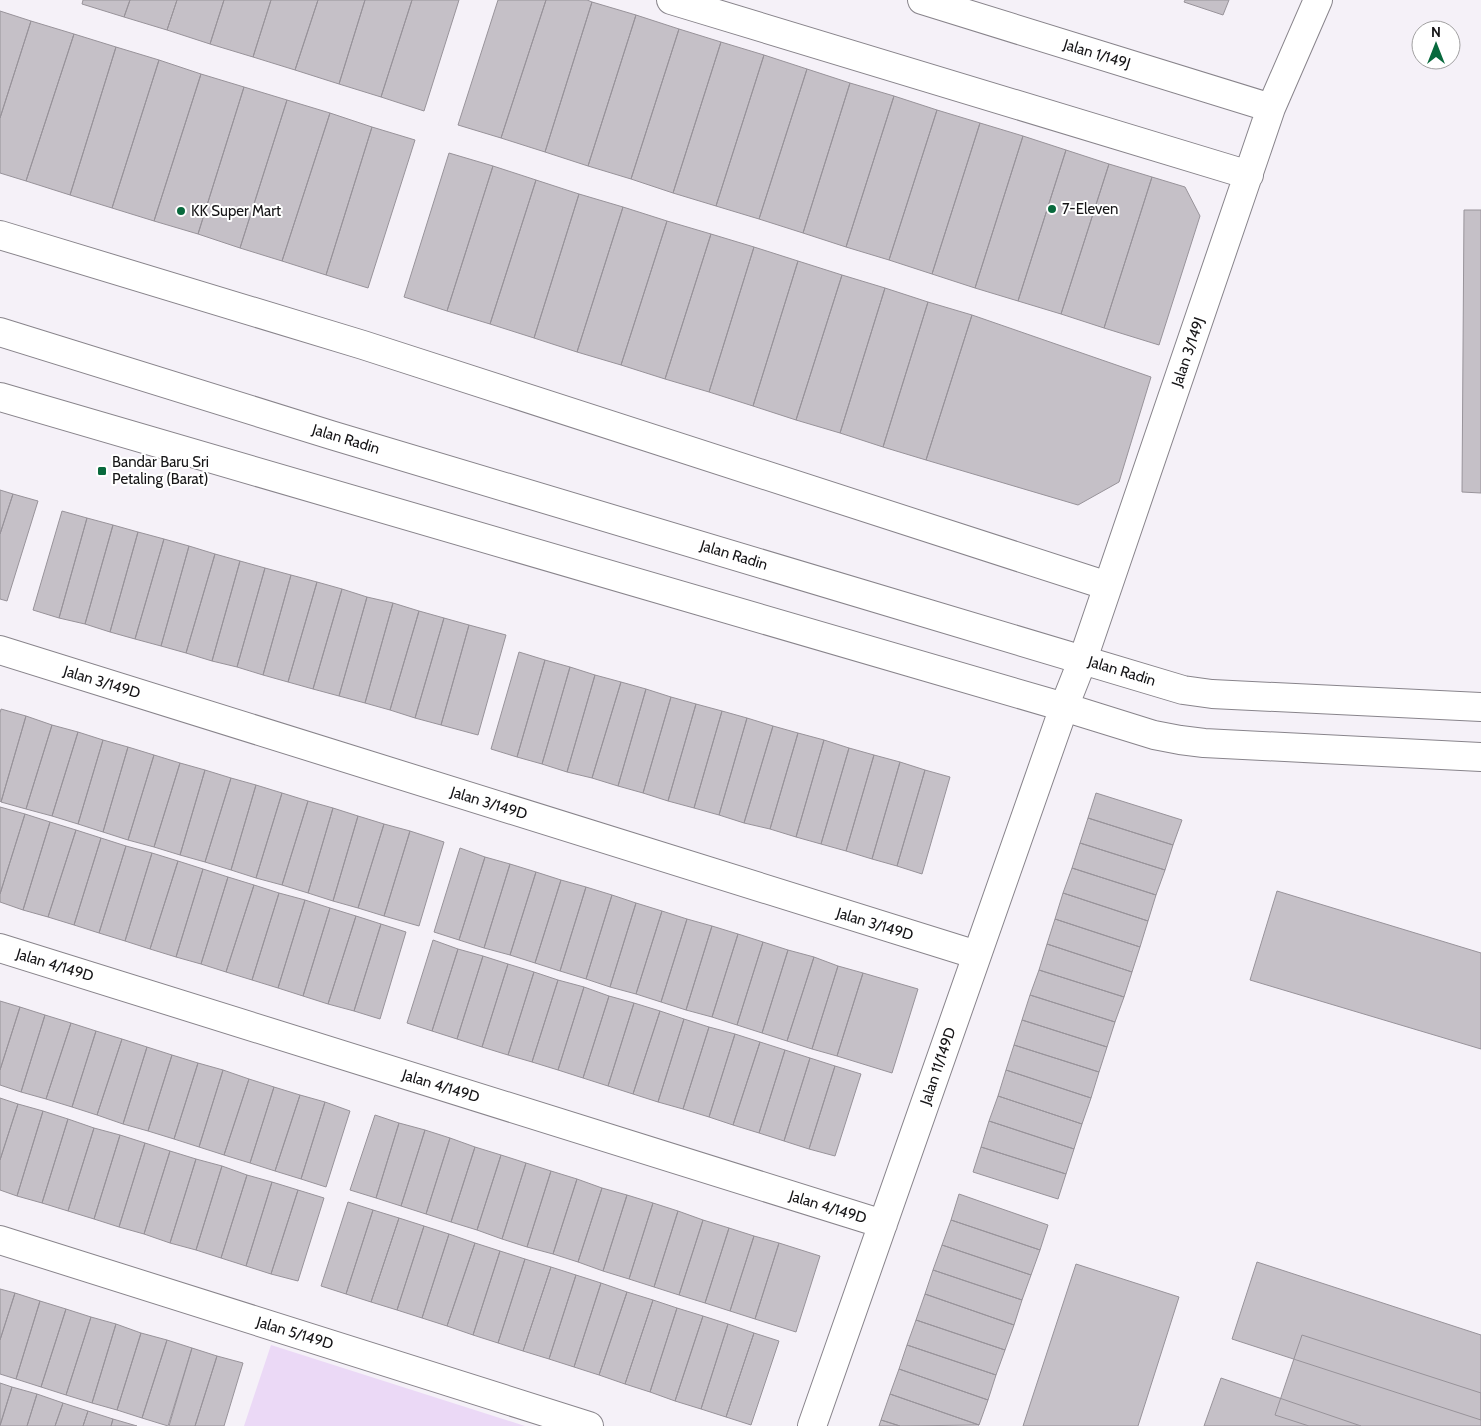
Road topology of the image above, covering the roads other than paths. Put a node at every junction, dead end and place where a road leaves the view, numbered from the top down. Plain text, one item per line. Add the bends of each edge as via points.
1 (671, 0) edge
2 (922, 0) edge
3 (1318, 0) edge
4 (1271, 108) junction
5 (1249, 174) junction
6 (0, 235) edge
7 (0, 332) edge
8 (0, 397) edge
9 (1108, 586) junction
10 (0, 650) edge
11 (1083, 659) junction
12 (1064, 707) junction
13 (1481, 707) edge
14 (1481, 757) edge
15 (0, 948) edge
16 (977, 955) junction
17 (883, 1224) junction
18 (0, 1240) edge
19 (589, 1426) edge
20 (812, 1426) edge

1 - 5 street
2 - 4 street, Jalan 1/149J
3 - 4 street, Jalan 3/149J
4 - 5 street, Jalan 3/149J
5 - 9 street, Jalan 3/149J
6 - 9 street via 363,345
7 - 11 street, Jalan Radin via 340,438
8 - 12 street
9 - 11 street, Jalan 3/149J
10 - 16 street, Jalan 3/149D
11 - 12 street, Jalan 3/149J
11 - 13 street, Jalan Radin via 1183,690 1212,694
12 - 14 street via 1154,736 1204,743
12 - 16 street, Jalan 11/149D
15 - 17 street, Jalan 4/149D
16 - 17 street, Jalan 11/149D
17 - 20 street, Jalan 11/149D
18 - 19 street, Jalan 5/149D

